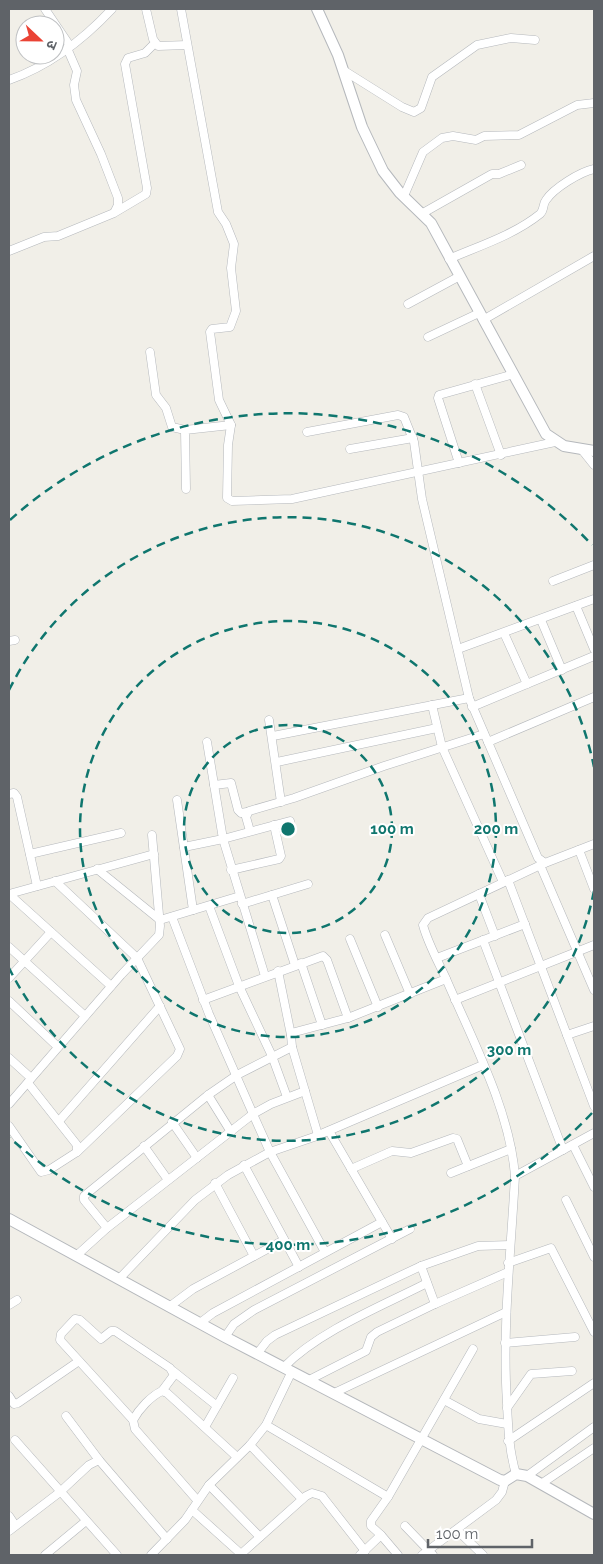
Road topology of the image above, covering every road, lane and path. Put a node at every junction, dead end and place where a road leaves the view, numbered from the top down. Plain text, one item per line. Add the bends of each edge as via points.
1 (45, 9) edge
2 (112, 9) edge
3 (146, 9) edge
4 (181, 9) edge
5 (317, 9) edge
6 (535, 40) dead end
7 (155, 43) junction
8 (187, 45) junction
9 (69, 47) junction
10 (343, 70) junction
11 (9, 80) edge
12 (594, 103) edge
13 (520, 165) dead end
14 (594, 169) edge
15 (404, 196) junction
16 (114, 213) junction
17 (423, 213) junction
18 (9, 251) edge
19 (594, 256) edge
20 (449, 259) junction
21 (458, 277) junction
22 (408, 304) dead end
23 (481, 317) junction
24 (428, 337) dead end
25 (150, 352) dead end
26 (514, 374) junction
27 (475, 384) junction
28 (231, 425) junction
29 (184, 430) junction
30 (308, 432) dead end
31 (412, 438) junction
32 (555, 442) junction
33 (350, 449) dead end
34 (582, 450) junction
35 (594, 451) edge
36 (501, 455) junction
37 (459, 463) junction
38 (594, 465) edge
39 (418, 471) junction
40 (186, 490) dead end
41 (594, 565) edge
42 (553, 581) dead end
43 (594, 599) edge
44 (576, 606) junction
45 (542, 620) junction
46 (504, 633) junction
47 (458, 649) junction
48 (594, 649) edge
49 (594, 656) edge
50 (562, 670) junction
51 (527, 684) junction
52 (594, 697) edge
53 (469, 698) junction
54 (432, 705) junction
55 (472, 707) junction
56 (269, 720) dead end
57 (437, 728) junction
58 (484, 734) junction
59 (273, 736) junction
60 (207, 742) dead end
61 (488, 742) junction
62 (442, 747) junction
63 (277, 762) junction
64 (214, 785) junction
65 (9, 794) edge
66 (177, 800) dead end
67 (282, 802) junction
68 (247, 812) junction
69 (290, 821) dead end
70 (274, 825) junction
71 (250, 831) junction
72 (120, 834) dead end
73 (152, 835) dead end
74 (223, 839) junction
75 (594, 844) edge
76 (184, 847) junction
77 (579, 850) junction
78 (30, 854) junction
79 (154, 854) junction
80 (543, 864) junction
81 (97, 869) junction
82 (232, 870) junction
83 (55, 881) junction
84 (505, 881) junction
85 (308, 884) dead end
86 (37, 886) junction
87 (594, 889) edge
88 (480, 894) junction
89 (272, 895) junction
90 (241, 900) junction
91 (209, 906) junction
92 (193, 910) junction
93 (172, 917) junction
94 (160, 920) junction
95 (525, 924) junction
96 (51, 932) junction
97 (385, 935) dead end
98 (495, 936) junction
99 (350, 939) dead end
100 (483, 940) junction
101 (594, 945) edge
102 (9, 947) edge
103 (577, 952) junction
104 (137, 958) junction
105 (437, 958) junction
106 (24, 961) junction
107 (298, 964) junction
108 (542, 966) junction
109 (594, 968) edge
110 (585, 970) junction
111 (278, 971) junction
112 (266, 976) junction
113 (9, 978) edge
114 (446, 979) junction
115 (498, 982) junction
116 (111, 986) junction
117 (239, 986) junction
118 (594, 990) edge
119 (410, 994) junction
120 (203, 1000) junction
121 (455, 1000) junction
122 (9, 1001) edge
123 (160, 1006) junction
124 (378, 1007) junction
125 (85, 1016) junction
126 (348, 1018) junction
127 (322, 1025) junction
128 (594, 1026) edge
129 (291, 1035) junction
130 (567, 1035) junction
131 (58, 1047) junction
132 (292, 1047) junction
133 (272, 1056) junction
134 (9, 1058) edge
135 (483, 1065) junction
136 (237, 1075) junction
137 (30, 1080) junction
138 (305, 1091) junction
139 (208, 1095) junction
140 (287, 1097) junction
141 (9, 1104) edge
142 (594, 1106) edge
143 (253, 1114) junction
144 (58, 1121) junction
145 (172, 1122) junction
146 (9, 1126) edge
147 (329, 1131) junction
148 (230, 1132) junction
149 (594, 1133) edge
150 (318, 1136) junction
151 (573, 1145) junction
152 (144, 1146) junction
153 (511, 1149) junction
154 (563, 1150) junction
155 (77, 1152) junction
156 (270, 1152) junction
157 (197, 1158) junction
158 (244, 1166) junction
159 (468, 1166) junction
160 (351, 1170) junction
161 (451, 1173) dead end
162 (515, 1176) junction
163 (168, 1180) junction
164 (215, 1184) junction
165 (594, 1187) edge
166 (566, 1200) dead end
167 (9, 1219) edge
168 (382, 1222) junction
169 (107, 1228) junction
170 (410, 1229) dead end
171 (392, 1239) junction
172 (284, 1240) junction
173 (510, 1245) junction
174 (325, 1252) junction
175 (76, 1256) junction
176 (254, 1256) junction
177 (594, 1257) edge
178 (508, 1264) junction
179 (299, 1266) junction
180 (421, 1266) junction
181 (508, 1272) junction
182 (119, 1279) junction
183 (427, 1283) junction
184 (17, 1300) dead end
185 (435, 1304) junction
186 (9, 1305) edge
187 (169, 1307) junction
188 (506, 1312) junction
189 (200, 1323) junction
190 (594, 1332) edge
191 (225, 1337) junction
192 (575, 1337) dead end
193 (505, 1343) junction
194 (473, 1348) dead end
195 (258, 1354) junction
196 (79, 1361) junction
197 (288, 1369) junction
198 (173, 1371) junction
199 (572, 1371) dead end
200 (233, 1378) dead end
201 (309, 1380) junction
202 (594, 1382) edge
203 (162, 1391) junction
204 (334, 1393) junction
205 (9, 1396) edge
206 (444, 1400) junction
207 (217, 1406) junction
208 (507, 1409) junction
209 (66, 1416) dead end
210 (133, 1420) junction
211 (507, 1424) junction
212 (266, 1425) junction
213 (205, 1427) junction
214 (594, 1427) edge
215 (422, 1439) junction
216 (15, 1440) dead end
217 (508, 1441) junction
218 (250, 1445) junction
219 (594, 1448) edge
220 (237, 1458) junction
221 (99, 1460) junction
222 (516, 1474) junction
223 (527, 1476) junction
224 (505, 1481) junction
225 (541, 1484) junction
226 (209, 1485) junction
227 (60, 1492) junction
228 (388, 1497) junction
229 (197, 1500) junction
230 (302, 1500) junction
231 (192, 1510) junction
232 (594, 1514) edge
233 (9, 1516) edge
234 (86, 1521) junction
235 (16, 1525) junction
236 (405, 1526) dead end
237 (457, 1530) junction
238 (9, 1531) edge
239 (381, 1535) junction
240 (260, 1537) junction
241 (167, 1540) junction
242 (362, 1553) edge
243 (428, 1554) edge
244 (45, 1555) edge
245 (117, 1555) edge
246 (151, 1555) edge
247 (240, 1555) edge
248 (398, 1555) edge
249 (483, 1555) edge

1 - 9 street
2 - 9 street
3 - 7 street
4 - 8 street
5 - 10 street
6 - 10 street via 511,38 477,45 432,77 420,108 414,112
7 - 8 street via 162,47
7 - 16 street via 145,53 128,58 125,64 147,190 143,197
8 - 28 street via 218,209 234,244 231,263 236,307 234,321 230,327 210,332 219,400
9 - 11 street via 38,68
9 - 16 street via 77,71 74,85 76,100 118,200
10 - 15 street via 376,157
12 - 15 street via 577,105 519,135 484,136 476,140 453,136 442,138 423,152
13 - 17 street via 492,174
14 - 20 street via 558,189 545,200 542,212 525,224
15 - 17 street
16 - 18 street via 58,236 44,237
17 - 20 street
19 - 23 street
20 - 21 street
21 - 22 street
21 - 23 street
23 - 24 street
23 - 26 street
25 - 29 street via 158,400 166,408 172,427
26 - 27 street
26 - 32 street via 546,434
27 - 36 street
27 - 37 street via 438,397
28 - 29 street
28 - 39 street via 226,491 227,498 232,501 292,499
29 - 40 street
30 - 31 street via 398,414 404,417
31 - 33 street
31 - 39 street
32 - 34 street
32 - 36 street
34 - 35 street
34 - 38 street
36 - 37 street
37 - 39 street
39 - 47 street
41 - 42 street
43 - 44 street
44 - 45 street
44 - 48 street
45 - 46 street
45 - 50 street
46 - 47 street
46 - 51 street
47 - 53 street
49 - 50 street
50 - 51 street
51 - 55 street
52 - 61 street
53 - 54 street
53 - 55 street
54 - 57 street
54 - 59 street
55 - 58 street
56 - 59 street
57 - 62 street
57 - 63 street
58 - 61 street
58 - 62 street
59 - 63 street
60 - 64 street
61 - 80 street
62 - 67 street
62 - 84 street
63 - 67 street
64 - 68 street via 231,783 238,810
64 - 74 street
65 - 78 street via 14,793 17,797
66 - 76 street
67 - 68 street
68 - 71 street
69 - 70 street
70 - 71 street
70 - 82 street via 280,859
71 - 74 street
72 - 78 street
73 - 79 street
74 - 76 street
74 - 82 street
75 - 77 street
76 - 92 street
77 - 80 street
77 - 87 street
78 - 86 street
79 - 81 street
79 - 94 street
80 - 84 street
80 - 103 street
81 - 83 street
81 - 94 street
82 - 90 street
83 - 86 street
83 - 104 street
84 - 88 street
84 - 95 street
85 - 89 street
86 - 96 street via 9,894
88 - 98 street
88 - 105 street via 425,921 425,930
89 - 90 street
89 - 107 street
90 - 91 street
90 - 112 street
91 - 92 street
91 - 117 street
92 - 93 street
93 - 94 street
93 - 120 street
94 - 104 street via 159,936
95 - 98 street
95 - 108 street
96 - 106 street
96 - 116 street
97 - 119 street
98 - 100 street
99 - 124 street
100 - 105 street
100 - 115 street
101 - 103 street
102 - 106 street
103 - 108 street
103 - 110 street
104 - 116 street
104 - 123 street
105 - 114 street
106 - 113 street
106 - 125 street
107 - 111 street
107 - 126 street via 319,956 325,958
107 - 127 street
108 - 115 street
108 - 130 street
109 - 110 street
110 - 118 street
111 - 112 street
111 - 129 street
112 - 117 street
114 - 119 street
114 - 121 street
115 - 121 street
115 - 154 street
116 - 125 street
117 - 120 street
117 - 133 street
119 - 124 street
120 - 136 street
121 - 135 street
122 - 131 street
123 - 144 street
123 - 155 street via 179,1045 179,1053
124 - 126 street
125 - 131 street
126 - 127 street
127 - 129 street
128 - 130 street
129 - 132 street
130 - 142 street
131 - 137 street
132 - 133 street
132 - 138 street
133 - 136 street
133 - 140 street
134 - 137 street
135 - 147 street
135 - 153 street
136 - 139 street
136 - 143 street
137 - 141 street
137 - 144 street
138 - 140 street
138 - 150 street
139 - 145 street
139 - 148 street
140 - 143 street
143 - 148 street
143 - 156 street
144 - 155 street via 77,1144
145 - 152 street
145 - 157 street
146 - 155 street via 41,1172
147 - 150 street
147 - 160 street
148 - 157 street
149 - 151 street
150 - 156 street
151 - 154 street
151 - 165 street
152 - 163 street
152 - 169 street via 84,1196
153 - 159 street
153 - 162 street
154 - 162 street
156 - 158 street
156 - 174 street
157 - 163 street
158 - 164 street
158 - 172 street
159 - 160 street via 457,1139 453,1138 411,1153 392,1151
159 - 161 street
160 - 168 street
162 - 173 street
163 - 169 street
164 - 176 street
164 - 182 street via 178,1217
166 - 177 street
167 - 175 street
168 - 171 street
168 - 174 street
169 - 175 street
170 - 171 street
171 - 191 street via 254,1310 234,1324
172 - 176 street
172 - 179 street
173 - 178 street
173 - 180 street via 478,1246
174 - 179 street
175 - 182 street
176 - 187 street via 193,1289
178 - 181 street
178 - 190 street via 551,1248
179 - 189 street
180 - 183 street
180 - 195 street via 276,1335
181 - 185 street
181 - 188 street
182 - 187 street
183 - 185 street
183 - 197 street via 320,1338
184 - 186 street
185 - 201 street via 377,1332 371,1337 366,1351
187 - 189 street
188 - 193 street
188 - 204 street
189 - 191 street
191 - 195 street
192 - 193 street
193 - 208 street
194 - 206 street
195 - 197 street
196 - 198 street via 60,1338 77,1319 101,1340 115,1331
196 - 205 street via 18,1403 14,1404
196 - 210 street
197 - 201 street
197 - 212 street
198 - 203 street via 172,1380
198 - 207 street
199 - 208 street via 531,1374
200 - 207 street
201 - 204 street
202 - 217 street
203 - 210 street
203 - 213 street
204 - 215 street
206 - 211 street via 479,1419
206 - 215 street
207 - 213 street
208 - 211 street
209 - 221 street
210 - 229 street via 135,1429
211 - 217 street
212 - 218 street
212 - 228 street
213 - 220 street
214 - 223 street
215 - 224 street
215 - 228 street
216 - 227 street
217 - 222 street
218 - 220 street
218 - 230 street
219 - 225 street
220 - 226 street
221 - 227 street
221 - 241 street
222 - 223 street
222 - 224 street
223 - 225 street
224 - 237 street via 496,1500
225 - 232 street
226 - 229 street
226 - 240 street
227 - 234 street
227 - 235 street
228 - 239 street via 371,1521 371,1526
229 - 231 street
230 - 240 street
230 - 242 street via 312,1493 322,1496
231 - 241 street
231 - 247 street
233 - 235 street
234 - 244 street
234 - 245 street
235 - 238 street
236 - 243 street
237 - 243 street
237 - 249 street
239 - 242 street
239 - 248 street
240 - 247 street
241 - 246 street

